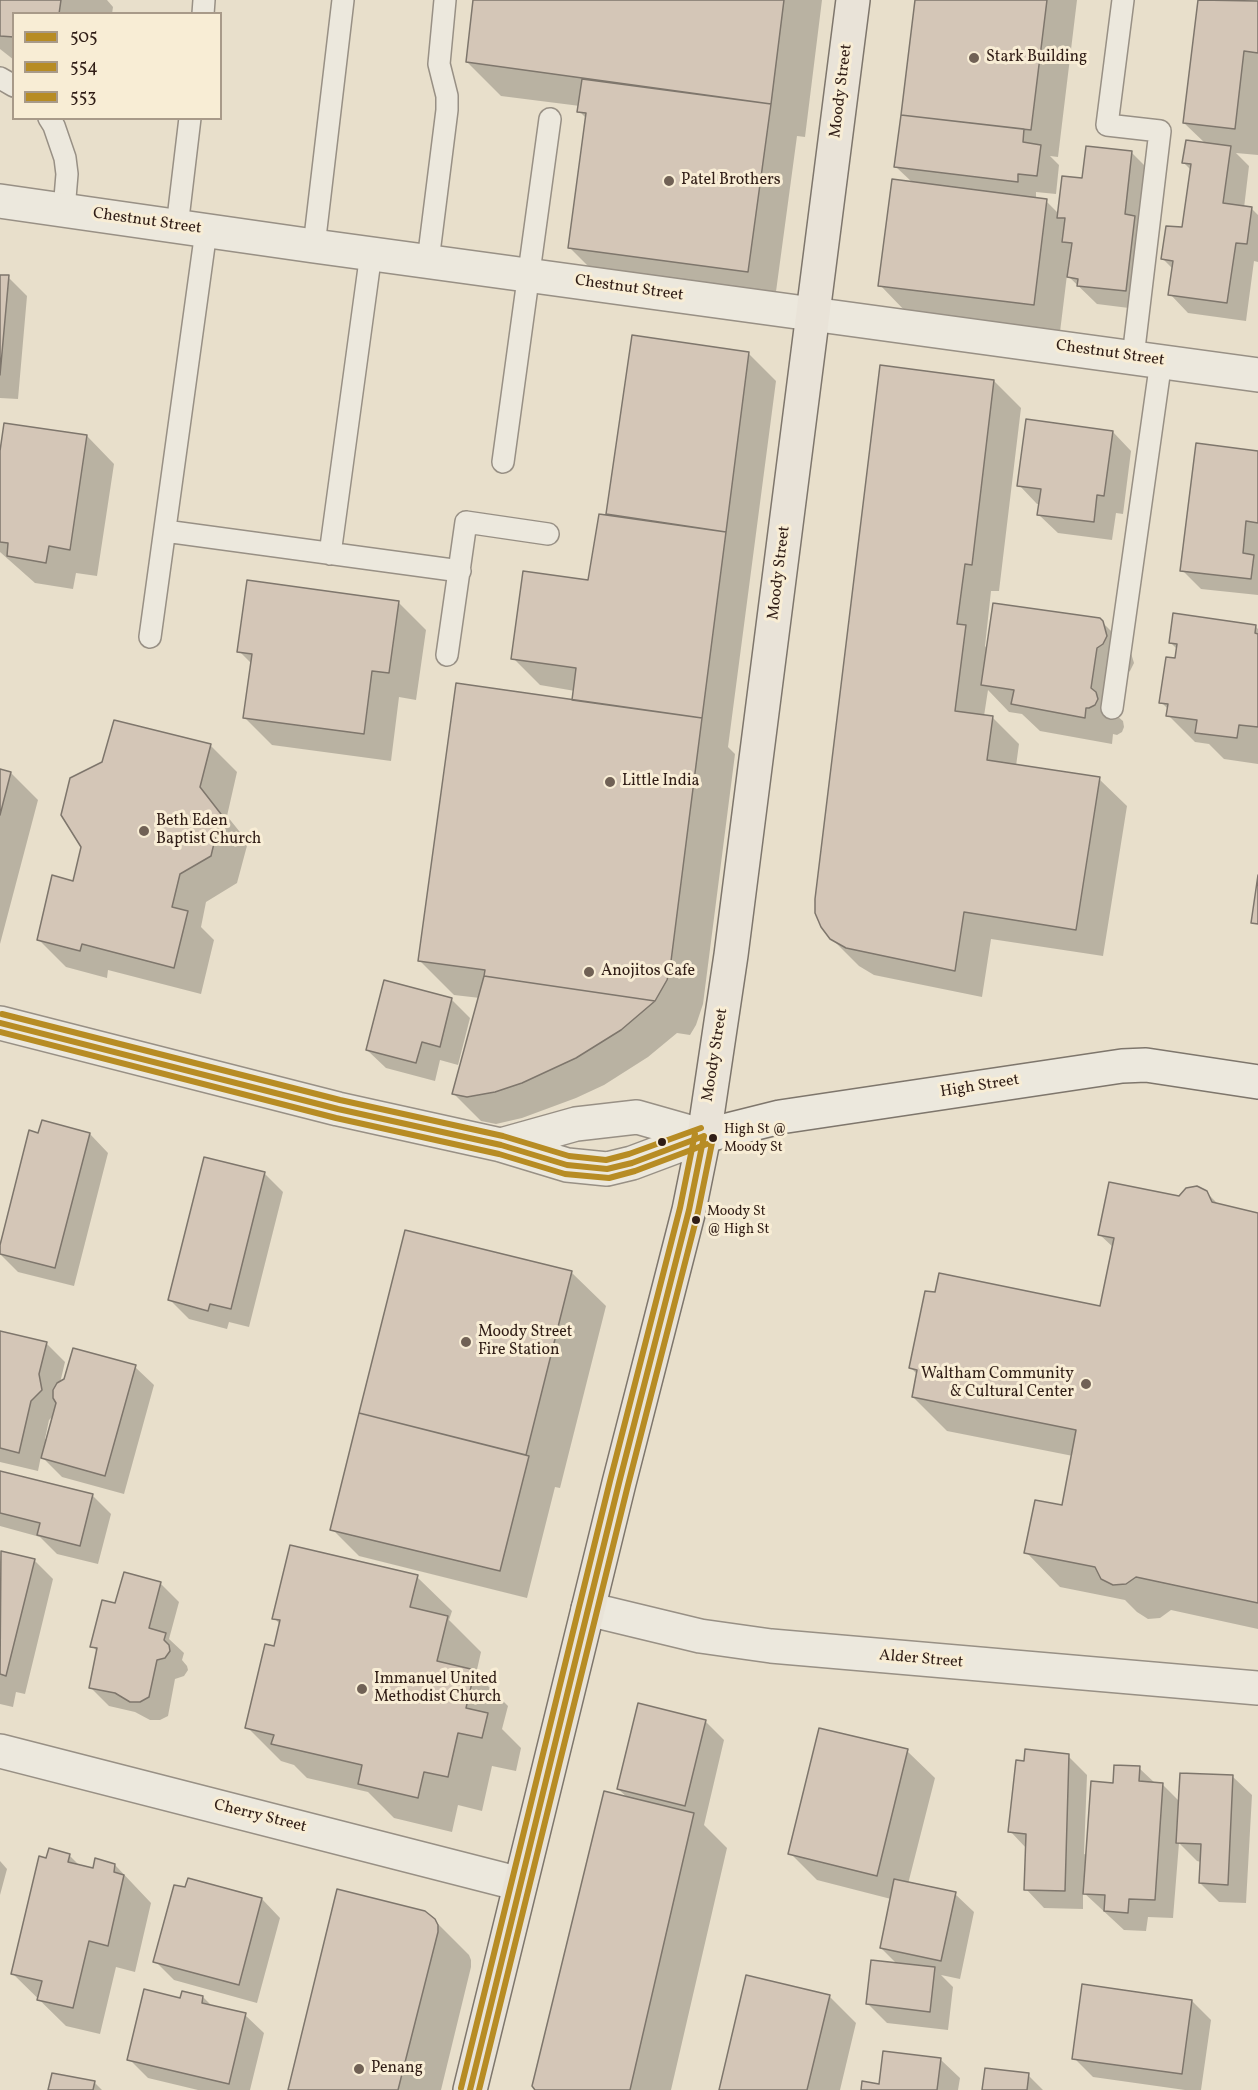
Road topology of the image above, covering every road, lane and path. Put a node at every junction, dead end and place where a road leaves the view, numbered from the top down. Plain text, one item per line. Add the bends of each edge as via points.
1 (343, 0) edge
2 (445, 0) edge
3 (853, 0) edge
4 (1123, 0) edge
5 (549, 119) dead end
6 (50, 120) edge
7 (190, 120) edge
8 (0, 201) edge
9 (64, 210) junction
10 (192, 229) junction
11 (314, 246) junction
12 (371, 253) junction
13 (428, 261) junction
14 (529, 275) junction
15 (813, 314) junction
16 (1147, 359) junction
17 (1258, 375) edge
18 (503, 462) dead end
19 (165, 531) junction
20 (548, 534) dead end
21 (330, 554) junction
22 (460, 571) junction
23 (150, 637) dead end
24 (447, 655) dead end
25 (1112, 708) dead end
26 (0, 1023) edge
27 (1258, 1082) edge
28 (704, 1136) junction
29 (501, 1145) junction
30 (588, 1609) junction
31 (1258, 1688) edge
32 (0, 1751) edge
33 (520, 1884) junction
34 (470, 2090) edge

1 - 11 lane
2 - 13 lane via 439,64 447,110
3 - 15 main road, Moody Street
4 - 16 lane via 1107,125 1160,131
5 - 14 lane
6 - 9 lane via 65,158
7 - 10 lane
8 - 9 street, Chestnut Street
9 - 10 street, Chestnut Street
10 - 11 street, Chestnut Street
10 - 19 lane
11 - 12 street, Chestnut Street
12 - 13 street, Chestnut Street
12 - 21 lane
13 - 14 street, Chestnut Street
14 - 15 street, Chestnut Street
14 - 18 lane
15 - 16 street, Chestnut Street
15 - 28 main road, Moody Street via 732,955
16 - 17 street, Chestnut Street
16 - 25 lane
19 - 21 lane
19 - 23 lane
20 - 22 lane via 466,522
21 - 22 lane
22 - 24 lane
26 - 29 street, High Street via 338,1109
27 - 28 street, High Street via 1146,1065 1122,1066 780,1118
28 - 29 street via 637,1118 576,1124
28 - 29 street, High Street via 607,1169 567,1165
28 - 30 main road, Moody Street via 689,1210
30 - 31 street, Alder Street via 700,1635 771,1646
30 - 33 main road, Moody Street
32 - 33 street, Cherry Street
33 - 34 main road, Moody Street

